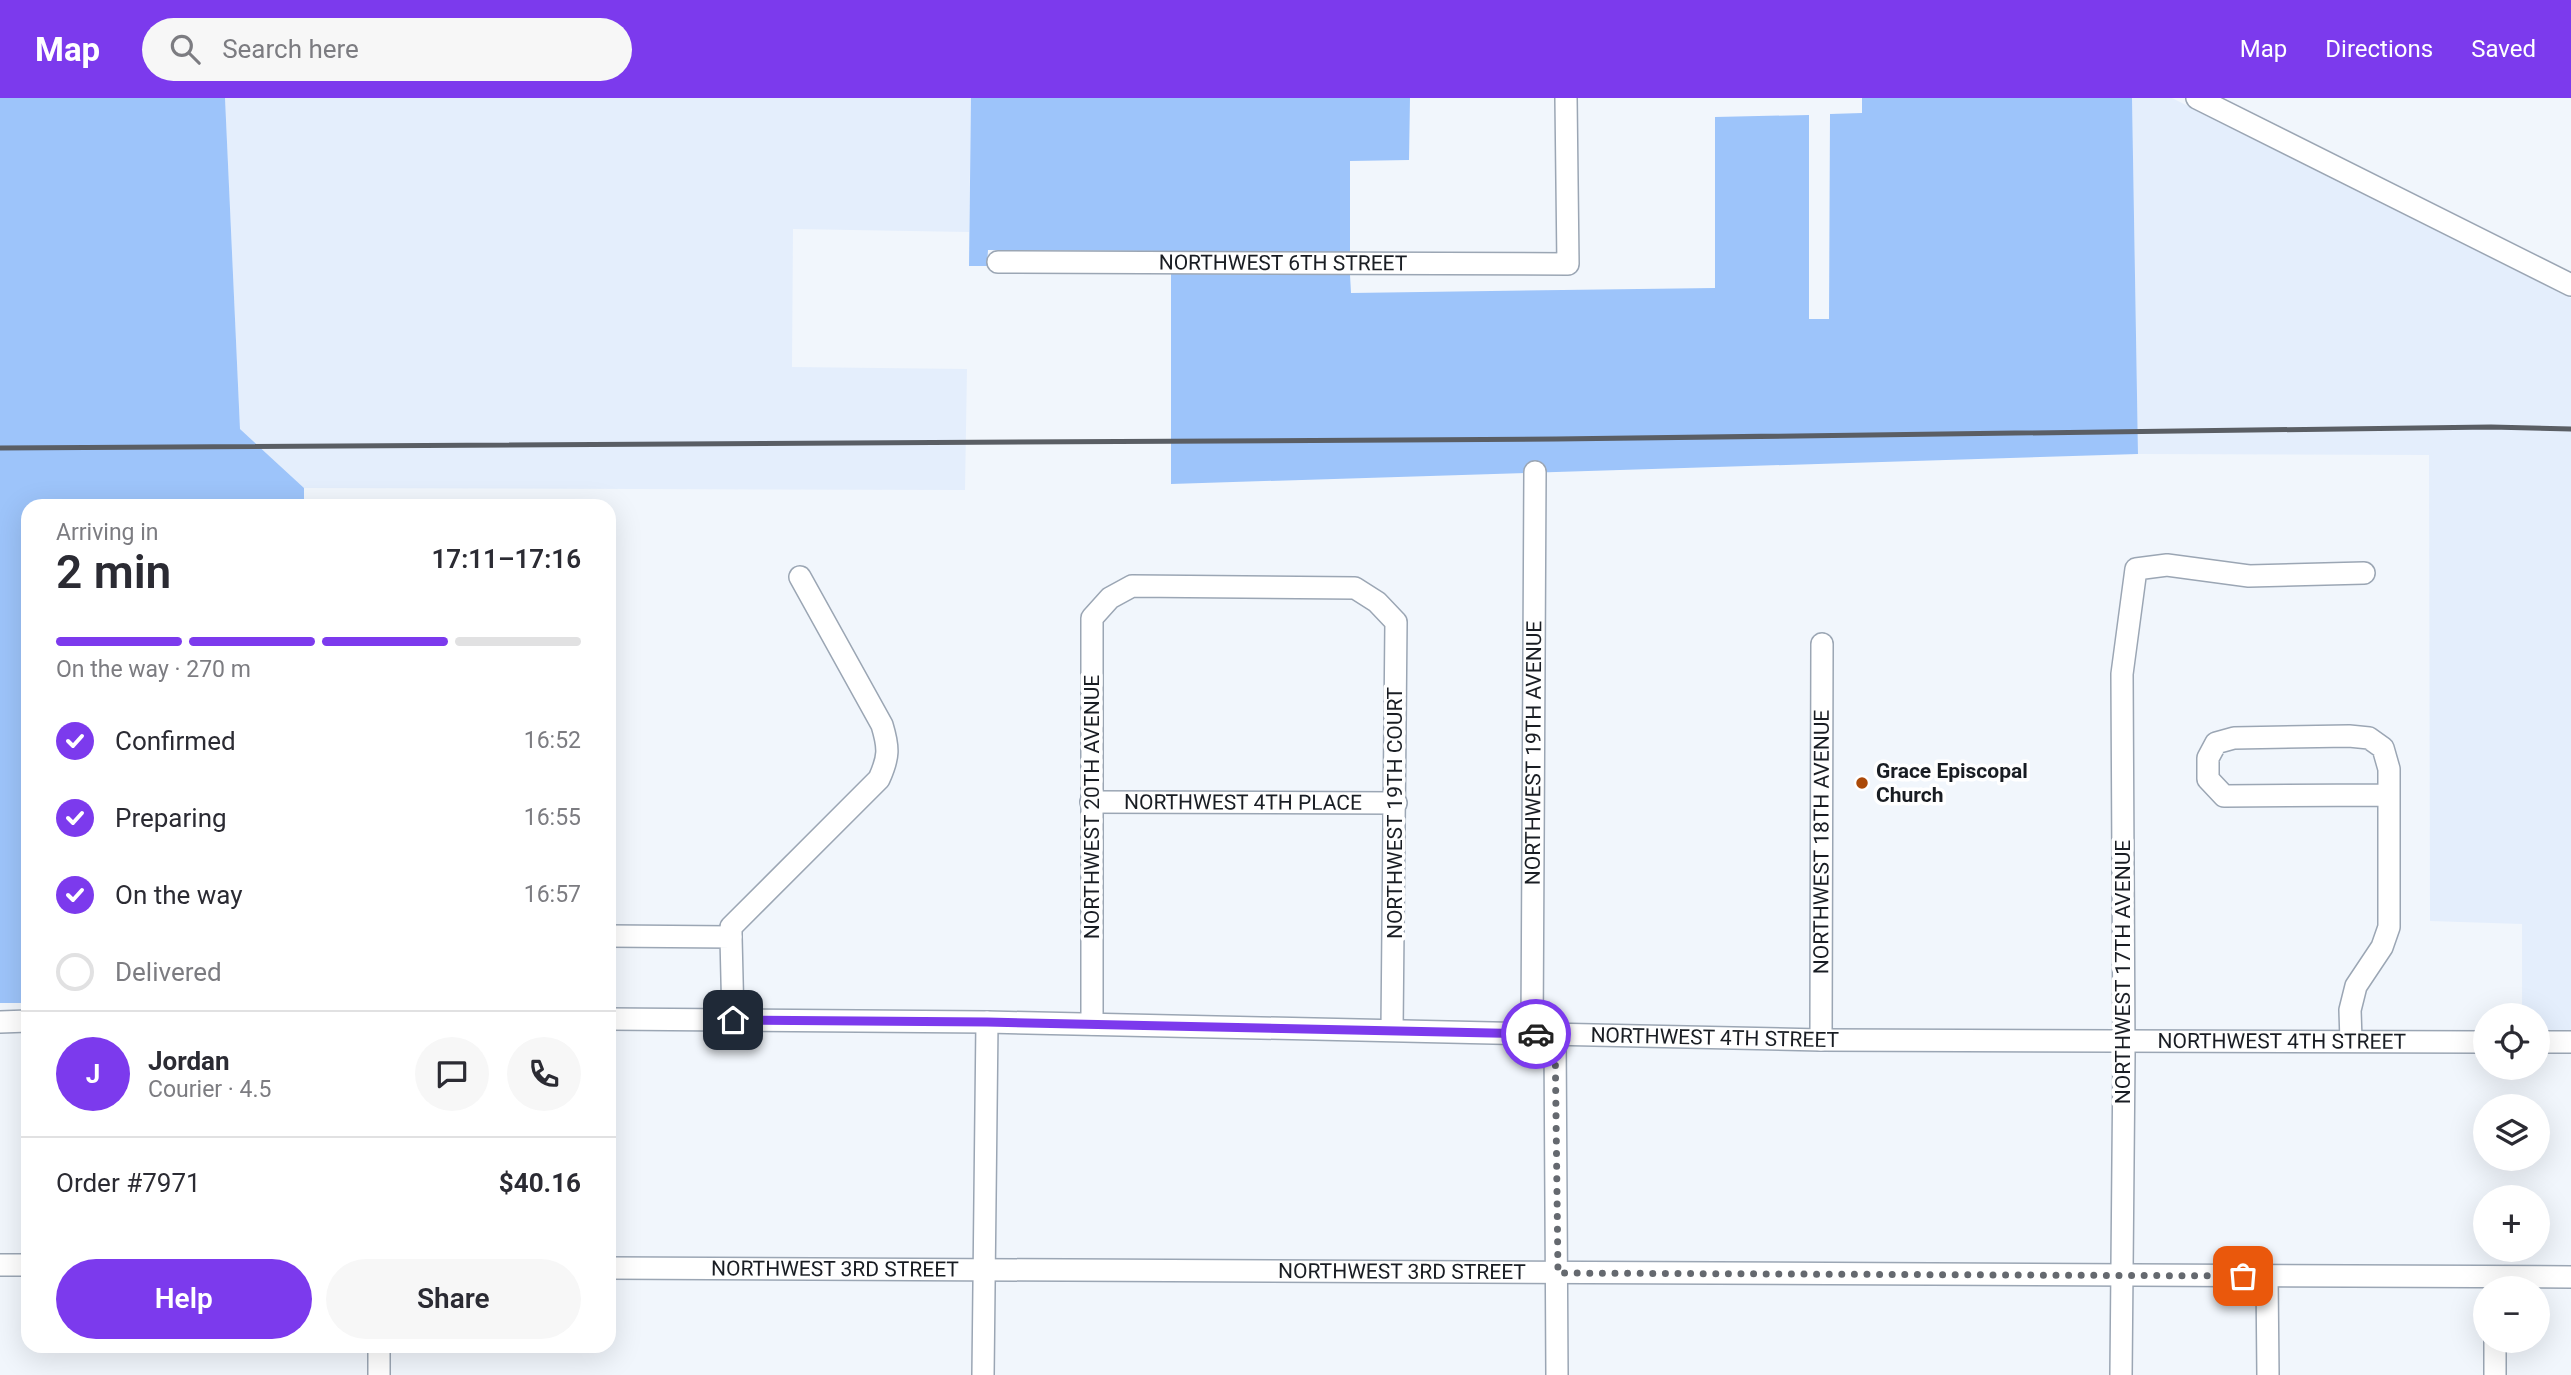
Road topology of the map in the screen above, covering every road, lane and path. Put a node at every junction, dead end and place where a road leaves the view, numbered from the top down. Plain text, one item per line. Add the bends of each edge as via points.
1 (1566, 98) edge
2 (2197, 98) edge
3 (998, 262) dead end
4 (2571, 285) edge
5 (1535, 472) dead end
6 (2364, 573) dead end
7 (800, 578) dead end
8 (1110, 598) joint
9 (1822, 645) dead end
10 (2388, 795) junction
11 (1091, 802) junction
12 (1396, 803) junction
13 (616, 936) edge
14 (730, 937) junction
15 (616, 1019) edge
16 (733, 1020) junction
17 (21, 1021) edge
18 (0, 1022) edge
19 (987, 1022) junction
20 (1092, 1024) junction
21 (1392, 1030) junction
22 (1532, 1033) junction
23 (1555, 1034) junction
24 (1821, 1040) junction
25 (2124, 1040) junction
26 (2351, 1041) junction
27 (2473, 1042) edge
28 (2550, 1042) edge
29 (2571, 1042) edge
30 (0, 1265) edge
31 (21, 1265) edge
32 (616, 1268) edge
33 (984, 1270) junction
34 (1558, 1273) junction
35 (2123, 1275) junction
36 (2267, 1276) junction
37 (2571, 1277) edge
38 (2550, 1278) edge
39 (2473, 1281) edge
40 (379, 1353) edge
41 (2495, 1353) edge
42 (379, 1375) edge
43 (983, 1375) edge
44 (1557, 1375) edge
45 (2122, 1375) edge
46 (2268, 1375) edge
47 (2495, 1375) edge

1 - 3 street, NORTHWEST 6TH STREET via 1568,264
2 - 4 street
5 - 22 street, NORTHWEST 19TH AVENUE
6 - 25 street, NORTHWEST 17TH AVENUE via 2249,576 2167,565 2136,569 2122,674
7 - 14 street via 882,725 888,743 887,762 879,779 730,926
8 - 11 street, NORTHWEST 20TH AVENUE via 1092,618
8 - 12 street, NORTHWEST 19TH COURT via 1132,586 1354,588 1377,602 1396,622
9 - 24 street, NORTHWEST 18TH AVENUE
10 - 10 street via 2389,769 2383,748 2369,738 2234,738 2216,743 2208,758 2208,779 2224,796
10 - 26 street via 2389,926 2382,947 2356,986 2350,1010
11 - 12 street, NORTHWEST 4TH PLACE
11 - 20 street, NORTHWEST 20TH AVENUE
12 - 21 street, NORTHWEST 19TH COURT
13 - 14 street
14 - 16 street
15 - 16 street, NORTHWEST 4TH STREET
16 - 19 street, NORTHWEST 4TH STREET
17 - 18 street
19 - 20 street, NORTHWEST 4TH STREET
19 - 33 street
20 - 21 street, NORTHWEST 4TH STREET
21 - 22 street, NORTHWEST 4TH STREET
22 - 23 street, NORTHWEST 4TH STREET
23 - 24 street, NORTHWEST 4TH STREET
23 - 34 street
24 - 25 street, NORTHWEST 4TH STREET
25 - 26 street, NORTHWEST 4TH STREET
25 - 35 street, NORTHWEST 17TH AVENUE
26 - 27 street, NORTHWEST 4TH STREET
28 - 29 street
30 - 31 street
32 - 33 street, NORTHWEST 3RD STREET
33 - 34 street, NORTHWEST 3RD STREET
33 - 43 street
34 - 35 street, NORTHWEST 3RD STREET
34 - 44 street
35 - 36 street, NORTHWEST 3RD STREET
35 - 45 street, NORTHWEST 17TH AVENUE
36 - 39 street, NORTHWEST 3RD STREET
36 - 46 street
37 - 38 street, NORTHWEST 3RD STREET
40 - 42 street
41 - 47 street

